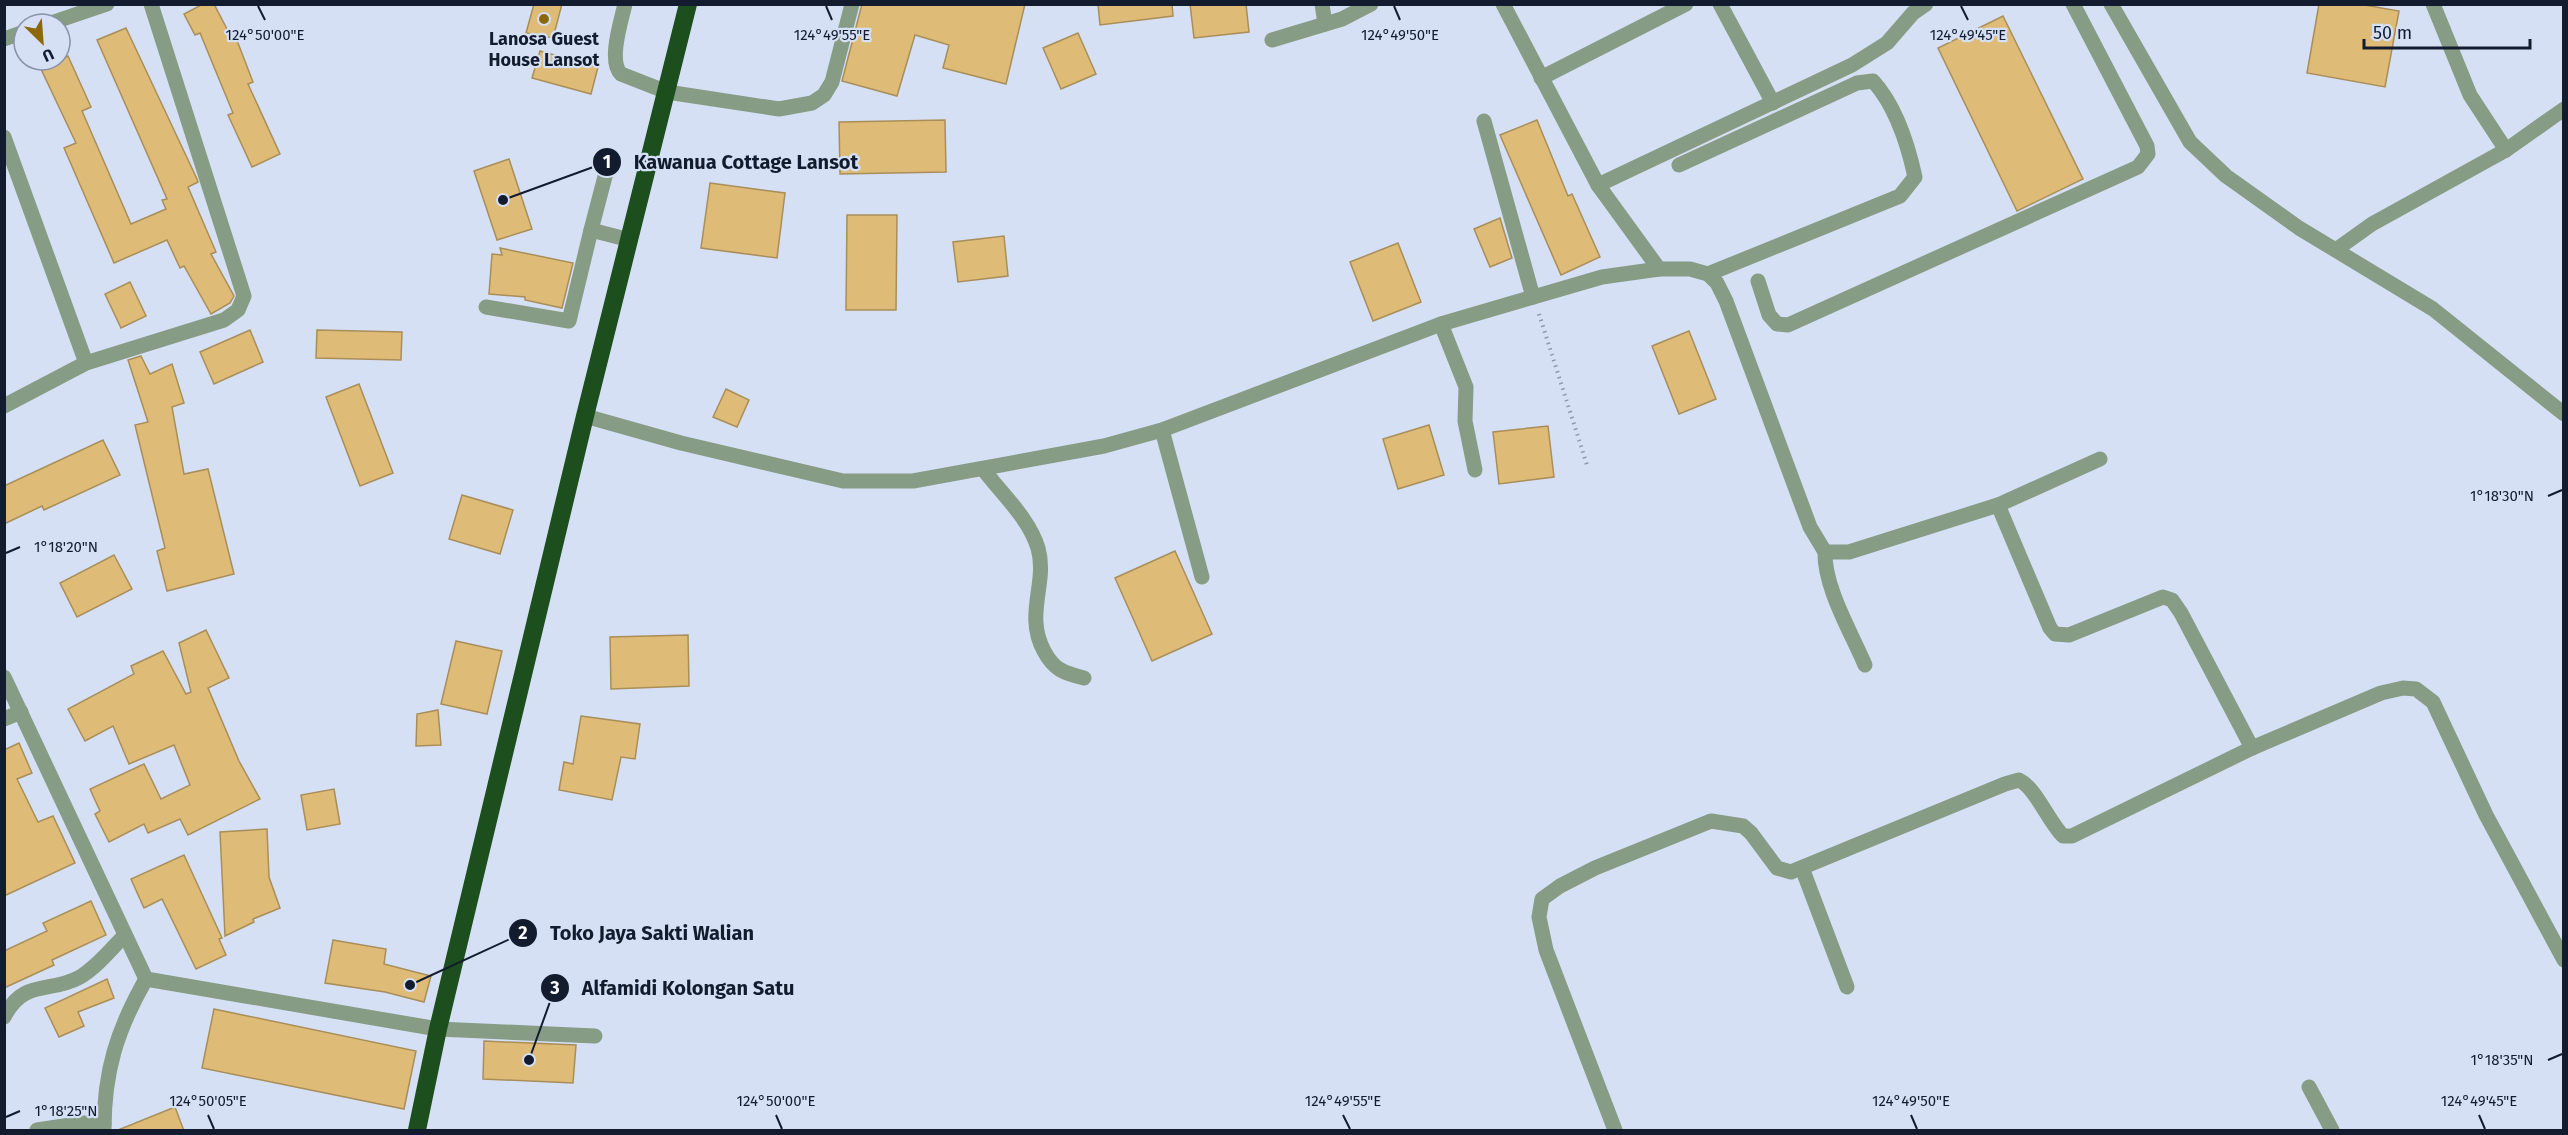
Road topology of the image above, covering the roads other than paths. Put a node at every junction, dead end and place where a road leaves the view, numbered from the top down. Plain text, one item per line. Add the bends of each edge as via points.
1 (107, 4) edge
2 (151, 4) edge
3 (625, 4) edge
4 (688, 4) edge
5 (852, 4) edge
6 (1322, 4) edge
7 (1371, 4) edge
8 (1503, 4) edge
9 (1686, 4) edge
10 (1720, 4) edge
11 (1926, 4) edge
12 (2073, 4) edge
13 (2111, 4) edge
14 (2433, 4) edge
15 (72, 16) edge
16 (1325, 24) junction
17 (1272, 40) dead end
18 (1541, 78) junction
19 (667, 92) junction
20 (1773, 103) junction
21 (2564, 109) edge
22 (1484, 121) dead end
23 (5, 138) edge
24 (2506, 150) junction
25 (608, 165) dead end
26 (1679, 165) dead end
27 (1598, 185) junction
28 (591, 230) junction
29 (630, 240) junction
30 (2337, 249) junction
31 (1659, 269) junction
32 (1708, 274) junction
33 (1758, 281) dead end
34 (1533, 297) junction
35 (486, 307) dead end
36 (1441, 324) junction
37 (86, 363) junction
38 (4, 406) edge
39 (2564, 414) edge
40 (585, 416) junction
41 (1162, 430) junction
42 (2100, 459) dead end
43 (982, 469) junction
44 (1475, 470) dead end
45 (1998, 505) junction
46 (1825, 552) junction
47 (1202, 577) dead end
48 (1865, 665) dead end
49 (4, 677) edge
50 (1084, 678) dead end
51 (21, 712) junction
52 (4, 719) edge
53 (2253, 748) junction
54 (1802, 868) junction
55 (125, 935) junction
56 (2564, 960) edge
57 (146, 979) junction
58 (1846, 987) dead end
59 (4, 1017) edge
60 (438, 1029) junction
61 (596, 1036) dead end
62 (2309, 1087) dead end
63 (104, 1128) edge
64 (37, 1131) edge
65 (417, 1131) edge
66 (1615, 1131) edge
67 (2332, 1131) edge

1 - 15 street
2 - 37 street via 244,297 238,310 224,320
3 - 19 street via 614,57 616,69 626,77
4 - 19 highway
5 - 19 street via 832,82 824,95 812,103 779,109
6 - 16 street
7 - 16 street
8 - 18 street
9 - 18 street
10 - 20 street
11 - 20 street via 1887,43 1852,65
12 - 33 street via 2147,146 2148,154 2138,167 1788,325 1777,324 1769,315
13 - 30 street via 2190,142 2262,203
14 - 24 street via 2470,95
16 - 17 street
18 - 27 street
19 - 29 highway
20 - 27 street
21 - 24 street
22 - 34 street
23 - 37 street
24 - 30 street via 2372,225
25 - 28 street
26 - 32 street via 1857,83 1873,81 1884,93 1910,156 1915,177 1900,195
27 - 31 street
28 - 29 street
28 - 35 street via 569,321
29 - 40 highway
30 - 39 street via 2433,309
31 - 32 street via 1690,269
31 - 34 street via 1602,277
32 - 46 street via 1726,301 1810,527
34 - 36 street
36 - 41 street
36 - 44 street via 1466,387 1465,421
37 - 38 street
40 - 43 street via 681,444 843,481 913,481
40 - 60 highway
41 - 43 street via 1104,446
41 - 47 street
42 - 45 street
43 - 50 street via 1031,530 1039,550 1035,629 1042,648 1051,664 1063,673
45 - 46 street via 1849,552
45 - 53 street via 2055,634 2069,635 2163,597 2172,600
46 - 48 street via 1830,583
49 - 51 street
51 - 52 street
51 - 55 street
53 - 54 street via 2072,836 2063,836 2053,826 2028,786 2019,780
53 - 56 street via 2381,693 2416,688 2433,702 2486,815
54 - 58 street
54 - 66 street via 1791,872 1777,868 1743,826 1711,821 1595,868 1542,899 1539,917 1546,950
55 - 57 street
55 - 59 street via 86,973 22,994
57 - 60 street
57 - 63 street via 115,1045 108,1071
60 - 61 street
60 - 65 highway
62 - 67 street
63 - 64 street via 84,1123

